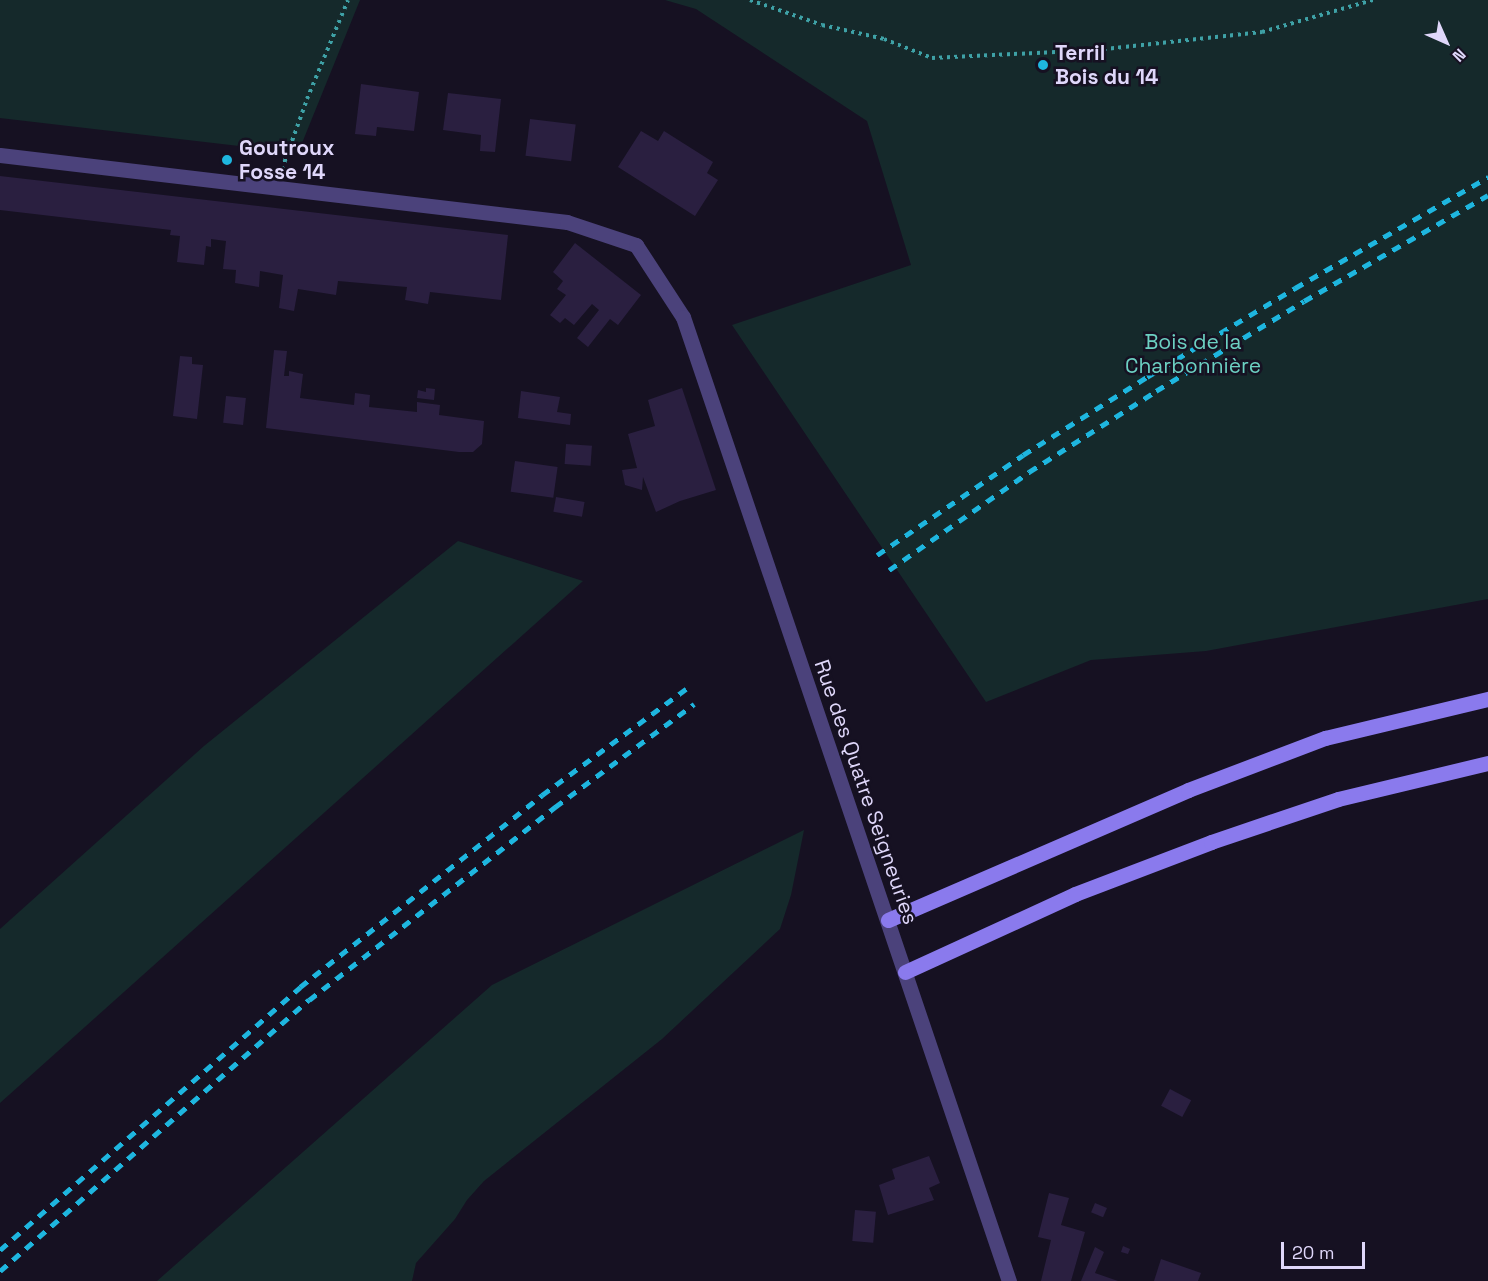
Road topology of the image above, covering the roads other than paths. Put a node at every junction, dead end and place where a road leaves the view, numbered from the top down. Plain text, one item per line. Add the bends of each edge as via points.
1 (0, 155) edge
2 (1488, 699) edge
3 (1488, 763) edge
4 (888, 920) junction
5 (905, 972) junction
6 (1010, 1281) edge

1 - 4 street, Rue des Quatre Seigneuries via 452,207 577,225 636,245 682,317
2 - 4 main road via 1314,742 1177,794
3 - 5 main road via 1338,799 1210,842 1075,894
4 - 5 street, Rue des Quatre Seigneuries
5 - 6 street, Rue des Quatre Seigneuries

